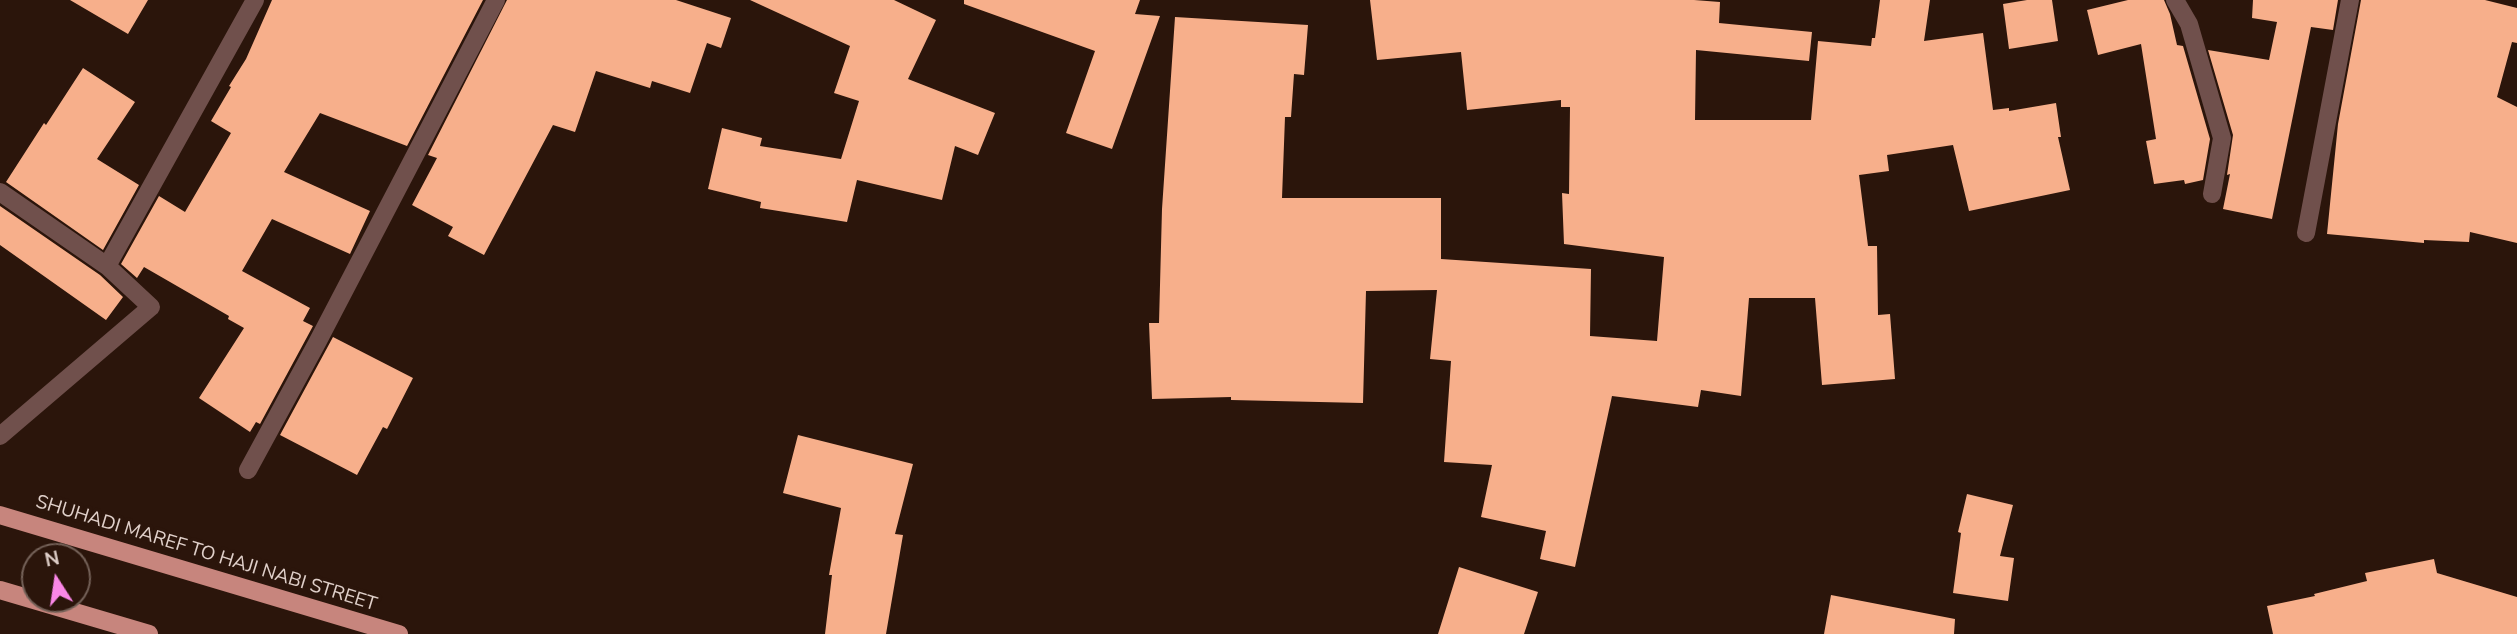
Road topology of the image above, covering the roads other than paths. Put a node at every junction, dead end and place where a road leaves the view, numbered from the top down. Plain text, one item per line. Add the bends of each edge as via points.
1 (255, 0) edge
2 (496, 0) edge
3 (2175, 0) edge
4 (2350, 0) edge
5 (0, 192) edge
6 (2212, 194) dead end
7 (2306, 233) dead end
8 (107, 266) junction
9 (0, 436) edge
10 (248, 470) dead end
11 (0, 515) edge
12 (0, 590) edge
13 (149, 634) edge
14 (400, 634) edge

1 - 8 street
2 - 10 street
3 - 6 street via 2189,24 2222,138
4 - 7 street
5 - 8 street
8 - 9 street via 151,307
11 - 14 main road, SHUHADI MAREF TO HAJI NABI STREET
12 - 13 main road

